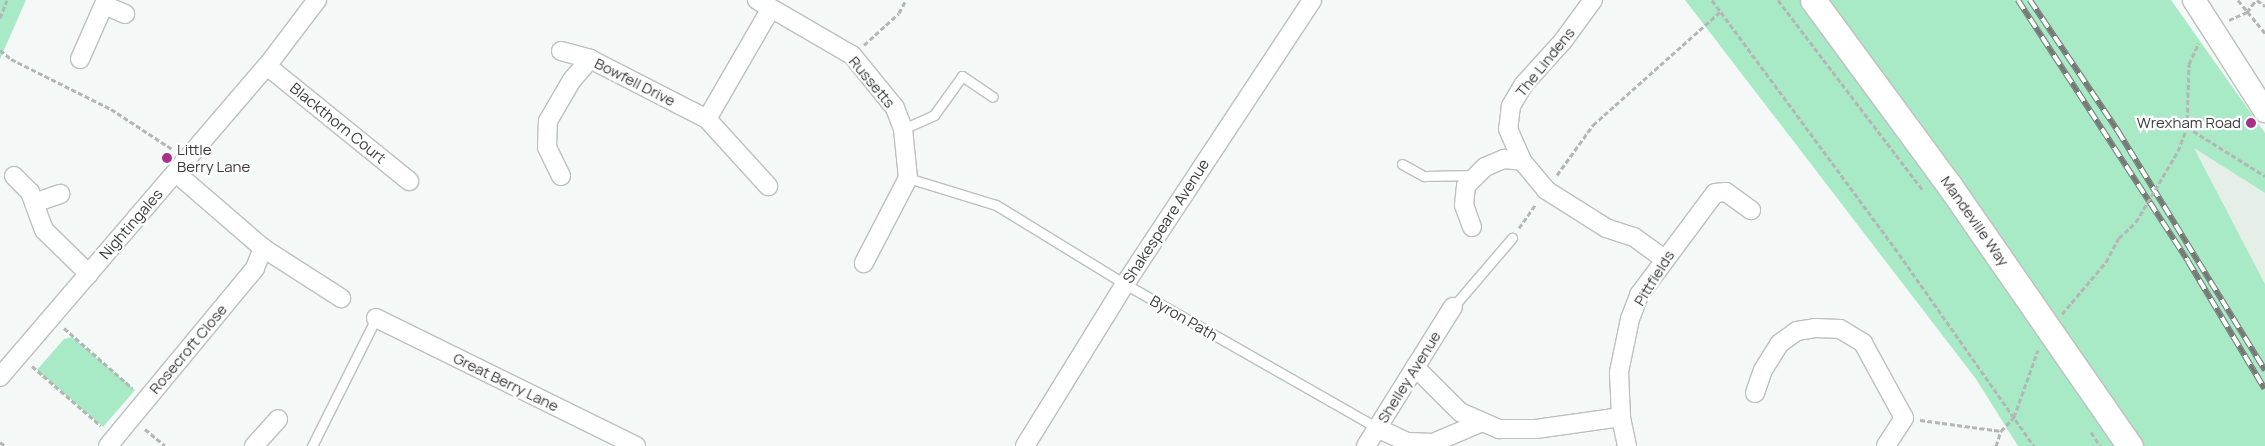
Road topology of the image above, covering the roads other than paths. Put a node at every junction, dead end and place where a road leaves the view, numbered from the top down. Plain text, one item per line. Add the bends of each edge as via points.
1 (317, 0) edge
2 (1312, 0) edge
3 (1593, 0) edge
4 (1813, 0) edge
5 (2194, 0) edge
6 (105, 3) edge
7 (764, 5) edge
8 (124, 14) dead end
9 (561, 51) dead end
10 (590, 58) junction
11 (80, 59) dead end
12 (267, 66) junction
13 (992, 97) dead end
14 (2265, 112) edge
15 (708, 120) junction
16 (902, 129) junction
17 (1522, 162) junction
18 (1402, 164) dead end
19 (176, 173) junction
20 (1477, 175) junction
21 (14, 176) dead end
22 (561, 176) dead end
23 (908, 178) junction
24 (409, 181) dead end
25 (768, 186) dead end
26 (60, 194) dead end
27 (34, 203) junction
28 (1751, 210) dead end
29 (1472, 227) dead end
30 (1512, 238) road end
31 (263, 248) junction
32 (1664, 259) junction
33 (864, 264) dead end
34 (89, 274) junction
35 (1125, 284) junction
36 (341, 298) dead end
37 (1452, 307) joint
38 (376, 318) joint
39 (1415, 367) junction
40 (0, 377) edge
41 (1754, 392) dead end
42 (1621, 417) junction
43 (278, 419) dead end
44 (1480, 423) junction
45 (1376, 428) junction
46 (112, 442) edge
47 (254, 446) edge
48 (312, 446) edge
49 (636, 446) edge
50 (1025, 446) edge
51 (1366, 446) edge
52 (1627, 446) edge
53 (1886, 446) edge
54 (2130, 446) edge

1 - 12 street, Nightingales
2 - 35 street, Shakespeare Avenue
3 - 17 street, The Lindens via 1563,41 1524,84 1511,106 1508,129
4 - 54 main road, Mandeville Way via 1906,125 2041,339
5 - 14 street
6 - 8 street
6 - 11 street
7 - 15 street
7 - 16 street, Russetts via 852,55 895,108
9 - 10 street, Bowfell Drive
10 - 15 street, Bowfell Drive
10 - 22 street via 572,80 548,121 547,147
12 - 19 street, Nightingales
12 - 24 street, Blackthorn Court
13 - 16 lane via 962,76 934,115
15 - 25 street, Bowfell Drive
16 - 23 street, Russetts
17 - 20 street via 1504,159
17 - 32 street, The Lindens via 1546,190 1606,228 1634,237
18 - 20 lane via 1424,176
19 - 31 street
19 - 34 street, Nightingales
20 - 29 street via 1466,186 1464,205
21 - 27 street via 30,192
23 - 33 street
23 - 35 lane, Byron Path via 996,205
26 - 27 street
27 - 34 street via 44,230
28 - 32 street, Pittfields via 1726,192 1715,193
30 - 37 lane
31 - 36 street
31 - 46 street, Rosecroft Close via 256,268
32 - 42 street, Pittfields via 1640,294 1630,320 1619,372
34 - 40 street, Nightingales
35 - 45 lane, Byron Path
35 - 50 street, Shakespeare Avenue
37 - 39 street, Shelley Avenue
38 - 48 lane
38 - 49 street, Great Berry Lane
39 - 44 street via 1460,412
39 - 45 street, Shelley Avenue
41 - 53 street via 1779,344 1797,331 1840,329 1863,343 1904,418
42 - 44 street via 1536,430 1499,429
42 - 52 street, Pittfields
43 - 47 street
44 - 45 street via 1433,442 1407,442
45 - 51 street, Shelley Avenue

